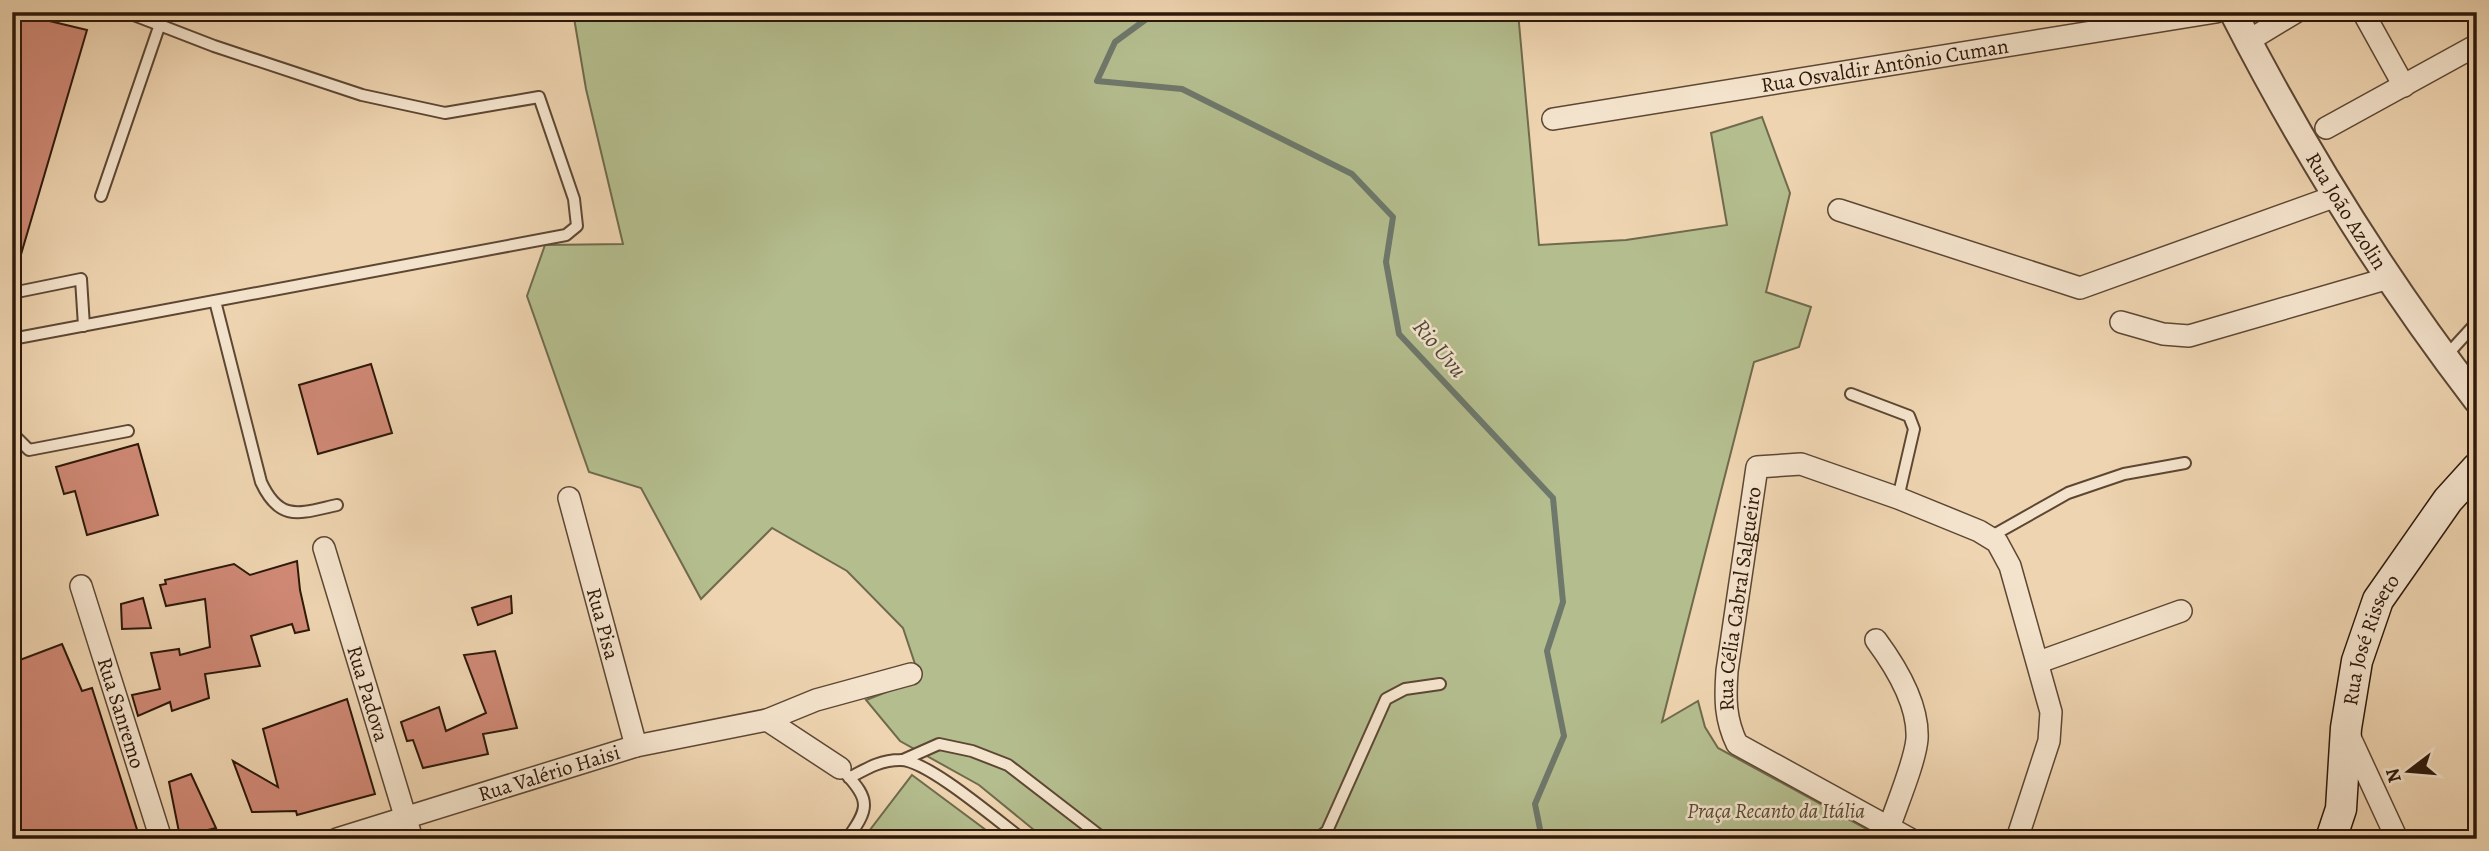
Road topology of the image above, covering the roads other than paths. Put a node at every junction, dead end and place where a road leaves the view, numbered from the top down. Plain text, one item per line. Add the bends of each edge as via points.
1 (126, 12) edge
2 (2216, 12) edge
3 (2233, 12) edge
4 (2296, 12) edge
5 (2362, 12) edge
6 (160, 24) junction
7 (2248, 41) junction
8 (2477, 45) edge
9 (2404, 86) junction
10 (1553, 119) dead end
11 (2326, 128) dead end
12 (101, 196) dead end
13 (2336, 197) junction
14 (1839, 210) dead end
15 (2389, 278) junction
16 (12, 293) edge
17 (215, 301) junction
18 (2120, 322) dead end
19 (2477, 322) edge
20 (84, 326) junction
21 (12, 339) edge
22 (2444, 358) junction
23 (1851, 394) dead end
24 (2477, 400) edge
25 (128, 431) dead end
26 (12, 433) edge
27 (2185, 463) dead end
28 (2477, 468) edge
29 (569, 498) dead end
30 (1898, 498) junction
31 (338, 505) dead end
32 (1990, 537) junction
33 (324, 548) dead end
34 (80, 586) dead end
35 (2181, 611) dead end
36 (1876, 640) dead end
37 (2039, 662) junction
38 (911, 674) dead end
39 (1440, 684) dead end
40 (767, 720) junction
41 (2346, 728) junction
42 (636, 746) junction
43 (903, 760) junction
44 (845, 773) junction
45 (1889, 828) junction
46 (409, 829) edge
47 (161, 839) edge
48 (337, 839) edge
49 (847, 839) edge
50 (1022, 839) edge
51 (1104, 839) edge
52 (1317, 839) edge
53 (1910, 839) edge
54 (2017, 839) edge
55 (2331, 839) edge
56 (2397, 839) edge

1 - 6 lane
2 - 10 street, Rua Osvaldir Antônio Cuman
3 - 7 street, Rua João Azolin
4 - 7 street
5 - 9 street
6 - 12 lane
6 - 17 lane via 362,95 445,113 539,97 574,200 577,226 566,234
7 - 13 street, Rua João Azolin
8 - 9 street
9 - 11 street
13 - 14 street via 2080,288
13 - 15 street, Rua João Azolin
15 - 18 street via 2189,336
15 - 22 street, Rua João Azolin
16 - 20 lane via 81,279
17 - 20 lane
17 - 31 lane via 268,499 295,514
19 - 22 lane
20 - 21 lane
22 - 24 street, Rua João Azolin
23 - 30 lane via 1909,416 1914,429
25 - 26 lane via 29,450
27 - 32 lane via 2124,474 2068,493
28 - 41 main road, Rua José Risseto via 2448,500 2378,600 2357,661
29 - 42 street, Rua Pisa
30 - 32 street
30 - 45 street, Rua Célia Cabral Salgueiro via 1801,464 1757,467 1724,705 1737,744
32 - 37 street via 2010,566
33 - 46 street, Rua Padova
34 - 47 street, Rua Sanremo
35 - 37 street
36 - 45 street via 1896,667 1917,740
37 - 54 street via 2051,712 2049,741
38 - 40 street, Rua Valério Haisi
39 - 52 lane via 1405,689 1386,699 1327,831
40 - 42 street, Rua Valério Haisi
40 - 44 street
41 - 55 main road, Rua José Risseto via 2341,809
41 - 56 street
42 - 46 street, Rua Valério Haisi
43 - 44 lane via 877,762
43 - 50 lane via 929,771
43 - 51 lane via 939,744 1009,765
44 - 49 lane via 863,793 865,805
45 - 53 street, Rua Célia Cabral Salgueiro
46 - 48 street, Rua Valério Haisi

